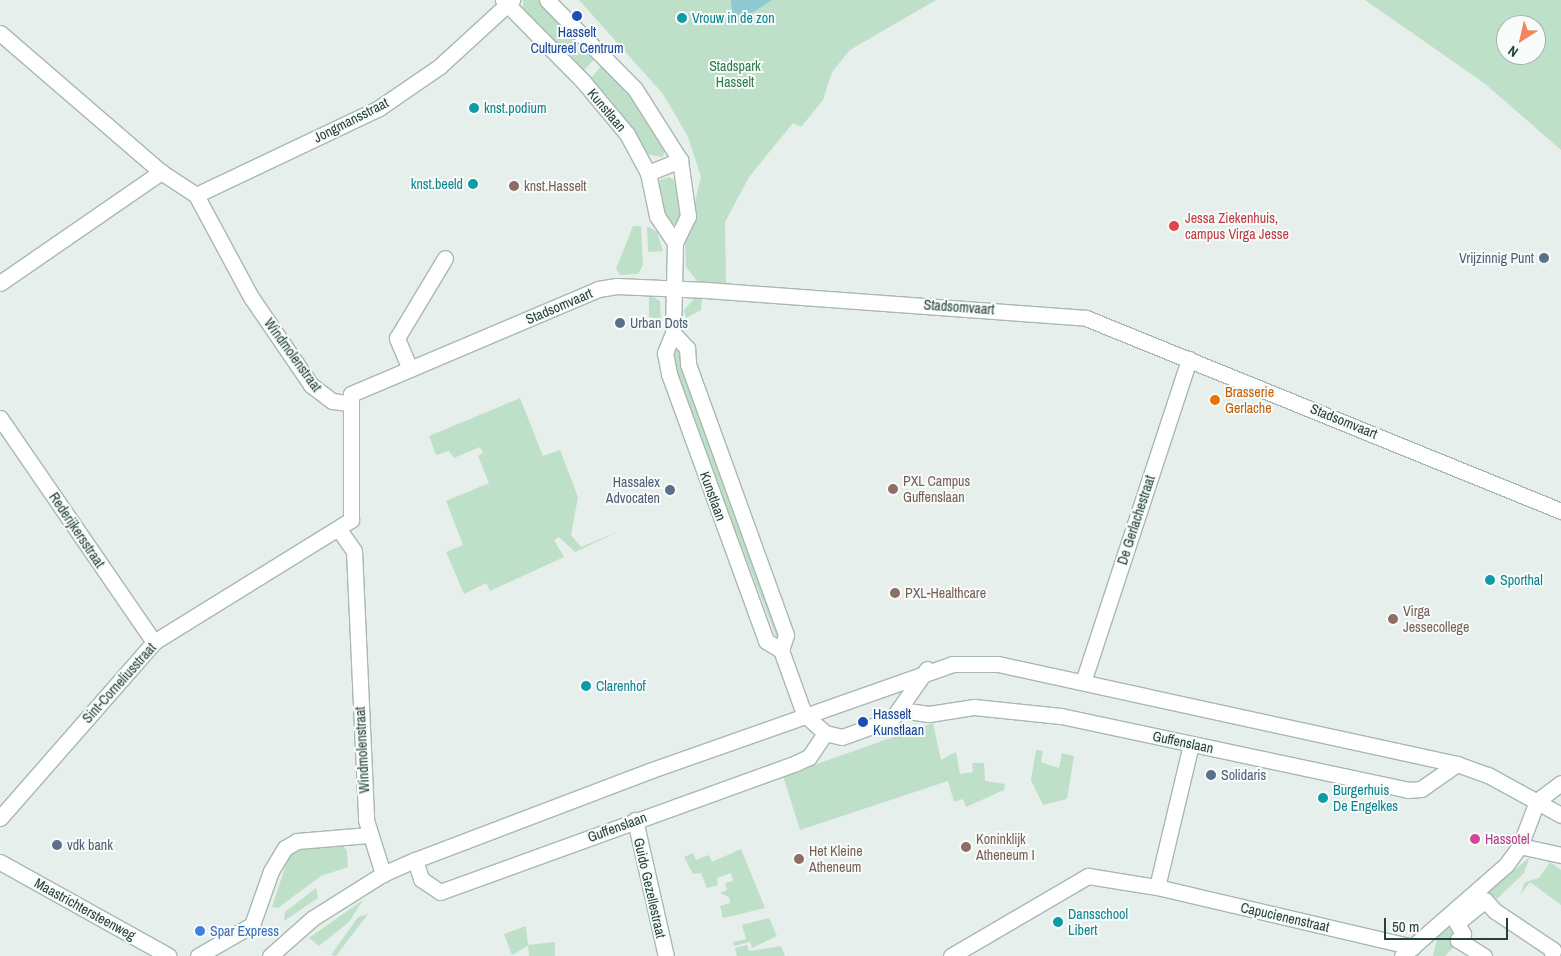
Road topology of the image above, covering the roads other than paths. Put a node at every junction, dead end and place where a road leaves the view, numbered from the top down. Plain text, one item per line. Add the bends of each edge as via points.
1 (547, 0) edge
2 (507, 2) edge
3 (0, 33) edge
4 (680, 160) junction
5 (161, 172) junction
6 (648, 173) junction
7 (196, 195) junction
8 (675, 243) junction
9 (445, 258) dead end
10 (0, 283) edge
11 (673, 288) junction
12 (673, 332) junction
13 (1189, 359) junction
14 (410, 368) junction
15 (348, 403) junction
16 (0, 418) edge
17 (1561, 511) edge
18 (340, 530) junction
19 (154, 642) junction
20 (782, 650) junction
21 (927, 669) junction
22 (1083, 682) junction
23 (900, 710) junction
24 (804, 714) junction
25 (825, 733) junction
26 (1191, 744) junction
27 (1457, 764) junction
28 (1561, 783) edge
29 (1537, 801) junction
30 (1561, 815) edge
31 (0, 818) edge
32 (635, 820) junction
33 (370, 835) junction
34 (1520, 846) junction
35 (1561, 856) edge
36 (415, 860) junction
37 (0, 862) edge
38 (383, 874) junction
39 (1157, 886) junction
40 (1408, 951) edge
41 (169, 956) edge
42 (198, 956) edge
43 (270, 956) edge
44 (666, 956) edge
45 (951, 956) edge
46 (1484, 956) edge
47 (1552, 956) edge

1 - 4 street, Kunstlaan via 635,88
2 - 6 street, Kunstlaan via 608,109
2 - 7 street, Jongmansstraat via 440,66 379,108
3 - 5 street, Windmolenstraat
4 - 6 street
4 - 8 street, Kunstlaan via 688,216
5 - 7 street, Windmolenstraat
5 - 10 street
6 - 8 street, Kunstlaan via 658,216
7 - 15 street, Windmolenstraat via 251,297 311,385 332,401
8 - 11 street, Kunstlaan
9 - 14 street via 397,338
11 - 12 street, Kunstlaan
11 - 13 street, Stadsomvaart via 1064,314 1097,322
11 - 14 street, Stadsomvaart via 598,289
12 - 20 street, Kunstlaan via 687,348 688,364 786,635
12 - 20 street, Kunstlaan via 665,353 669,374 766,641
13 - 17 street, Stadsomvaart
13 - 22 street, De Gerlachestraat
14 - 15 street, Stadsomvaart via 356,390
15 - 18 street via 352,512
16 - 19 street, Rederijkersstraat
18 - 19 street, Sint-Corneliusstraat
18 - 33 street, Windmolenstraat via 355,562
19 - 31 street, Sint-Corneliusstraat
20 - 24 street, Kunstlaan
21 - 22 street via 952,664 998,664
21 - 23 street
21 - 24 street
22 - 27 street
23 - 25 street via 892,720 842,737
23 - 26 street, Guffenslaan via 929,714 974,707 1052,715
24 - 25 street
24 - 36 street
25 - 32 street, Guffenslaan via 808,757
26 - 27 street, Guffenslaan via 1408,790 1421,789
26 - 39 street
27 - 29 street via 1488,774
28 - 29 street
29 - 30 street
29 - 34 street
32 - 36 street, Guffenslaan via 440,892 433,891 421,879
32 - 44 street, Guido Gezellestraat
33 - 38 street, Windmolenstraat
33 - 42 street via 297,841 285,848 271,871 252,925
34 - 35 street
34 - 40 street via 1492,878
36 - 38 street
37 - 41 street, Maastrichtersteenweg
38 - 43 street via 313,918
39 - 40 street, Capucienenstraat
39 - 45 street, Capucienenstraat via 1107,877 1078,879
46 - 47 street via 1458,940 1464,934 1457,923 1485,900 1495,912 1553,950

